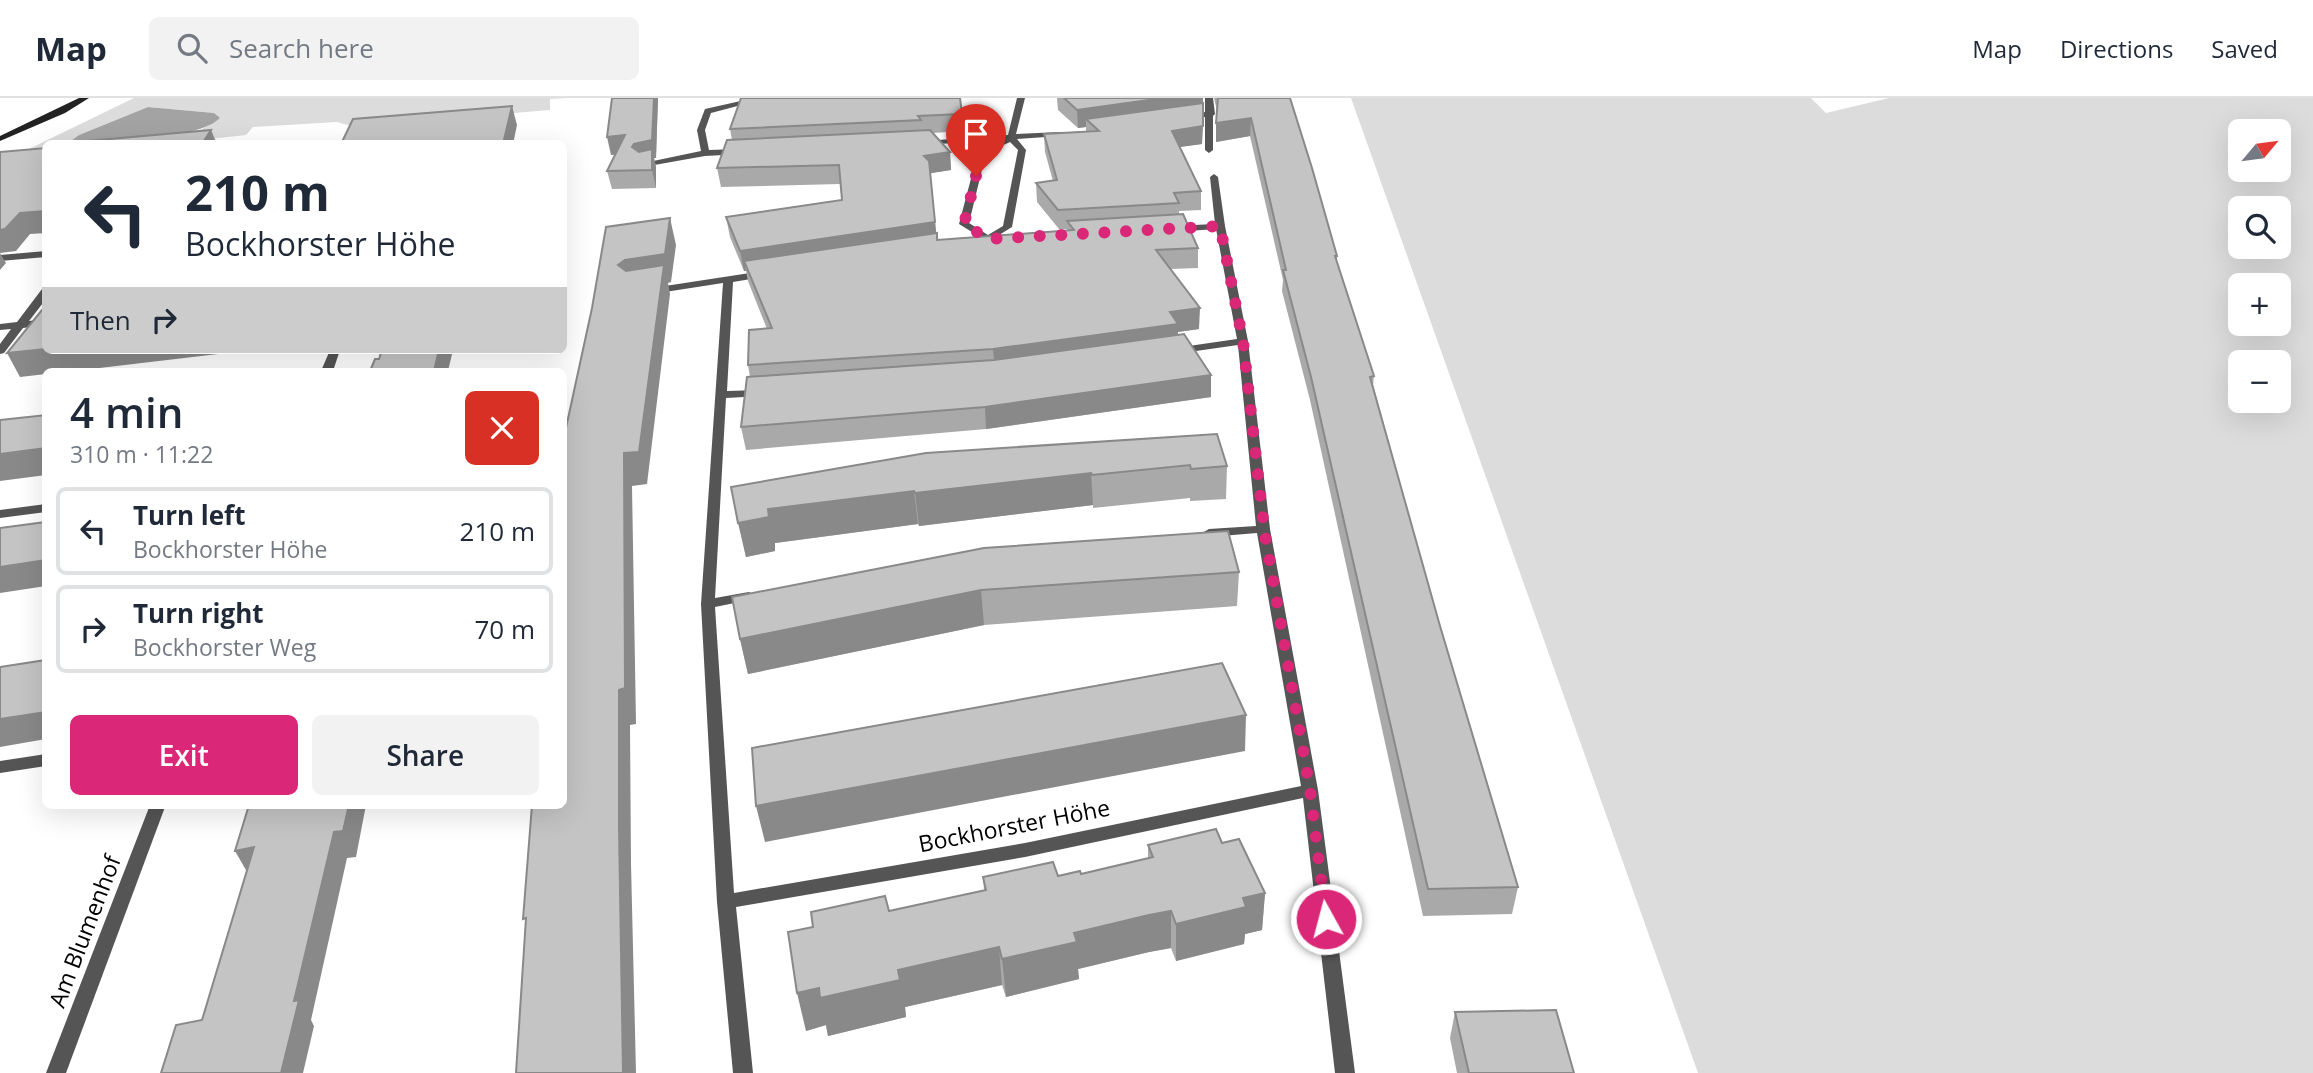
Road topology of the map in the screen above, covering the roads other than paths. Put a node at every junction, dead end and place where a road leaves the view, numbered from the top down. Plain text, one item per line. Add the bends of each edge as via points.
1 (85, 98) edge
2 (764, 98) edge
3 (1021, 98) edge
4 (1209, 98) edge
5 (1211, 114) junction
6 (1171, 119) edge
7 (1065, 134) edge
8 (1011, 138) junction
9 (0, 139) edge
10 (916, 143) edge
11 (1209, 150) dead end
12 (744, 152) edge
13 (705, 153) junction
14 (643, 164) edge
15 (1214, 177) dead end
16 (1220, 226) junction
17 (1166, 229) edge
18 (1015, 237) edge
19 (988, 239) junction
20 (974, 241) edge
21 (42, 254) edge
22 (0, 258) edge
23 (769, 273) edge
24 (728, 279) junction
25 (646, 292) edge
26 (42, 296) edge
27 (42, 322) edge
28 (20, 325) junction
29 (0, 327) edge
30 (1243, 341) junction
31 (0, 351) edge
32 (1160, 353) edge
33 (777, 391) edge
34 (722, 396) junction
35 (42, 509) edge
36 (0, 514) edge
37 (1264, 529) junction
38 (1195, 534) edge
39 (762, 594) edge
40 (708, 604) junction
41 (42, 761) edge
42 (0, 767) edge
43 (1310, 790) junction
44 (156, 809) edge
45 (726, 902) junction
46 (56, 1073) edge
47 (743, 1073) edge
48 (1345, 1073) edge

1 - 9 main road
2 - 13 street via 708,111 701,130
3 - 8 street
4 - 5 street
5 - 6 street
5 - 11 street
7 - 8 street
8 - 10 street
8 - 19 street via 1022,150 1007,227
8 - 19 street via 982,152 964,224
12 - 13 street
13 - 14 street
15 - 16 street
16 - 17 street
16 - 30 street
18 - 19 street
19 - 20 street
21 - 22 street
23 - 24 street
24 - 25 street
24 - 34 street
26 - 28 street
27 - 28 street
28 - 29 street
28 - 31 street
30 - 32 street
30 - 37 street
33 - 34 street
34 - 40 street
35 - 36 street
37 - 38 street
37 - 43 street
39 - 40 street
40 - 45 street
41 - 42 street
43 - 45 street, Bockhorster Höhe via 1025,850
43 - 48 street
44 - 46 street, Am Blumenhof
45 - 47 street

